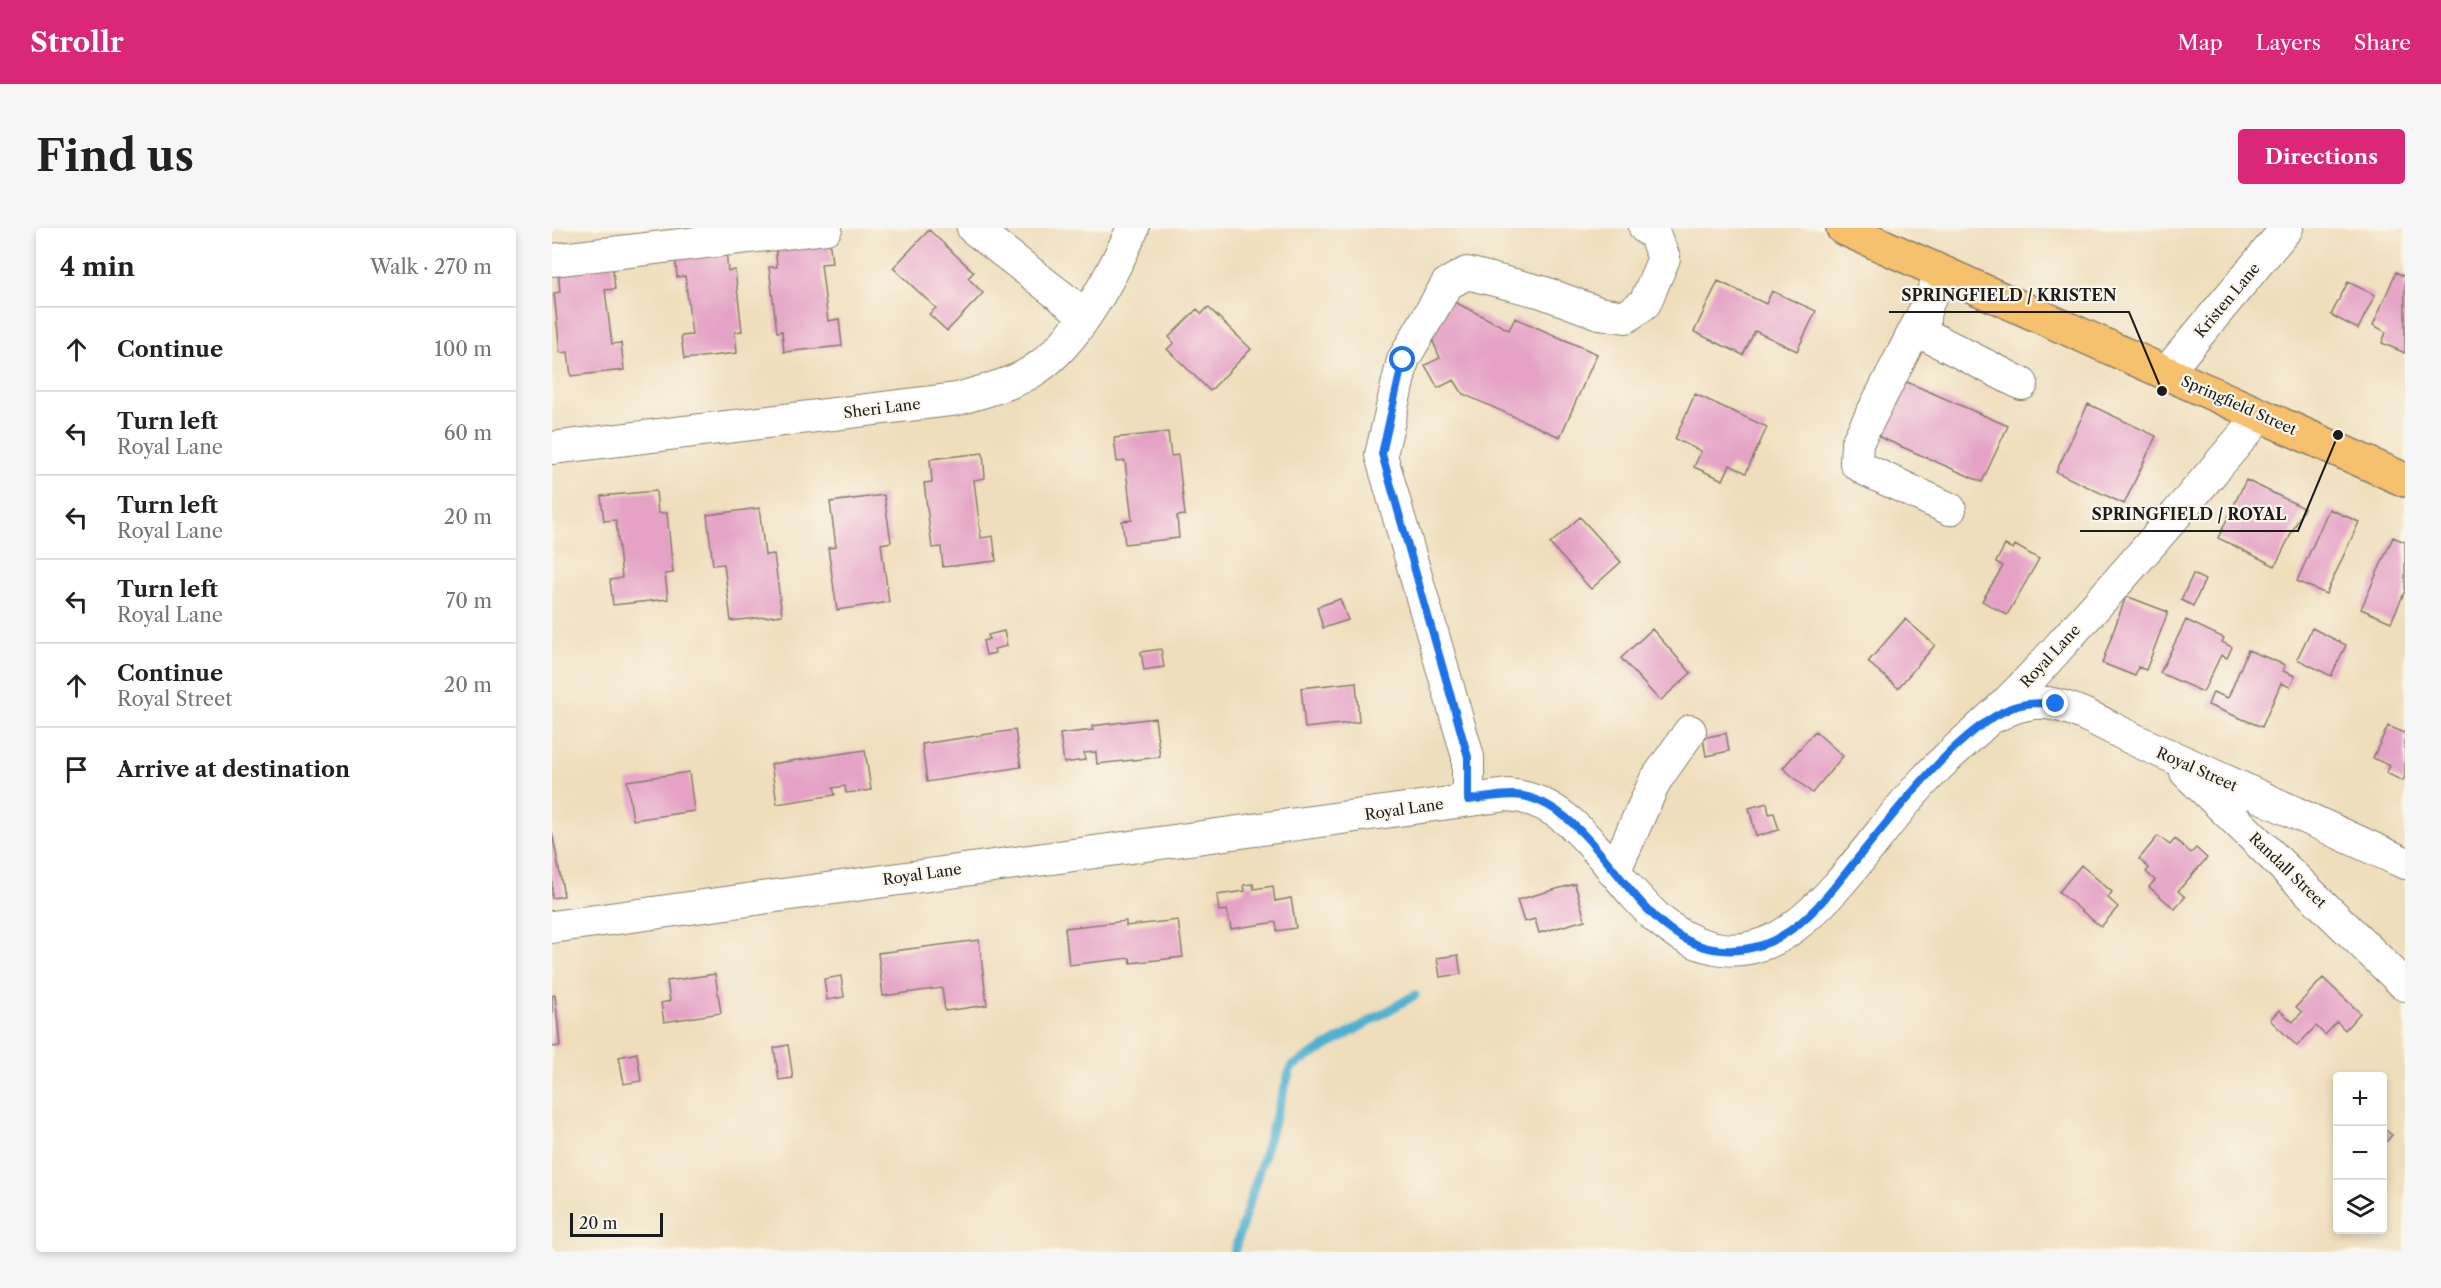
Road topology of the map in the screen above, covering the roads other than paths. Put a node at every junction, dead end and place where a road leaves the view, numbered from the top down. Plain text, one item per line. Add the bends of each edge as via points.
1 (826, 228) edge
2 (973, 228) edge
3 (1133, 228) edge
4 (1645, 228) edge
5 (1843, 228) edge
6 (2287, 228) edge
7 (552, 260) edge
8 (1943, 273) junction
9 (1924, 312) junction
10 (1085, 315) junction
11 (2166, 373) junction
12 (2022, 384) dead end
13 (2261, 415) junction
14 (552, 448) edge
15 (2405, 480) edge
16 (1950, 508) dead end
17 (1988, 721) junction
18 (1690, 731) dead end
19 (2170, 756) junction
20 (1468, 800) junction
21 (2405, 863) edge
22 (1614, 872) junction
23 (552, 927) edge
24 (2405, 985) edge

1 - 7 street
2 - 10 street
3 - 10 street, Sheri Lane
4 - 20 street via 1654,234 1664,258 1646,303 1626,317 1599,313 1542,292 1467,273 1447,284 1403,360 1382,454 1468,757
5 - 8 main road, Springfield Street
6 - 11 street, Kristen Lane
8 - 9 street
8 - 11 main road, Springfield Street
9 - 12 street via 1926,335
9 - 16 street via 1857,443 1856,463
10 - 14 street, Sheri Lane via 1036,369 958,399
11 - 13 main road, Springfield Street
13 - 15 main road, Springfield Street
13 - 17 street, Royal Lane via 2118,583
17 - 19 street, Royal Street via 2024,704 2056,704
17 - 22 street, Royal Lane via 1922,783 1827,897 1791,929 1768,942 1733,950 1689,939 1664,925
18 - 22 street via 1655,781
19 - 21 street, Royal Street
19 - 24 street, Randall Street
20 - 22 street, Royal Lane via 1507,795 1533,799 1571,824
20 - 23 street, Royal Lane

